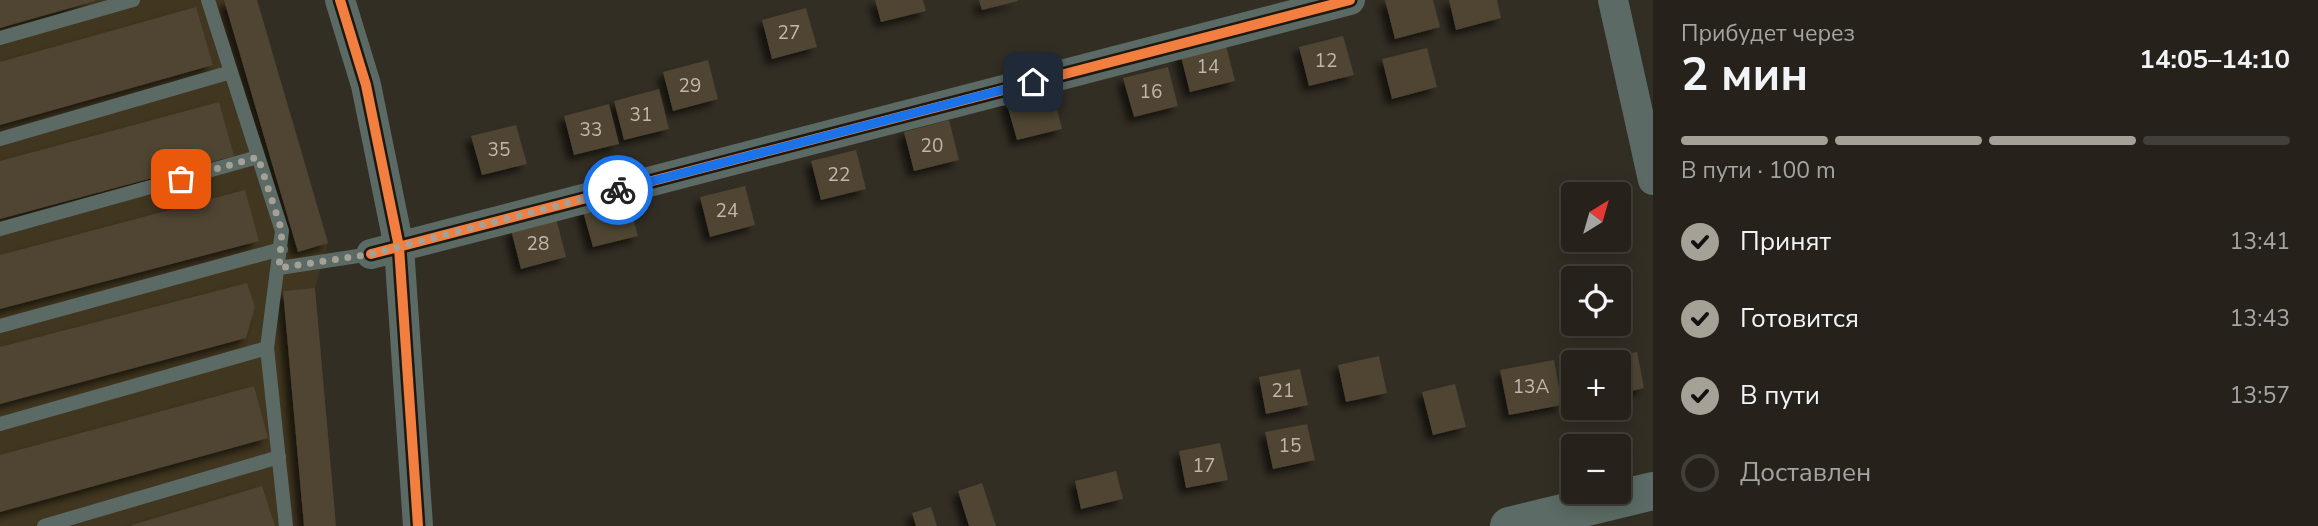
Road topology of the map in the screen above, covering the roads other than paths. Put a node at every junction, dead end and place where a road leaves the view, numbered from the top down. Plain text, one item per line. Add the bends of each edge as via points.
1 (133, 0) edge
2 (208, 0) edge
3 (340, 0) edge
4 (1350, 0) edge
5 (1613, 0) edge
6 (0, 38) edge
7 (231, 72) junction
8 (0, 139) edge
9 (258, 157) junction
10 (1653, 180) edge
11 (0, 229) edge
12 (281, 249) junction
13 (385, 250) junction
14 (279, 268) junction
15 (0, 326) edge
16 (267, 348) junction
17 (0, 424) edge
18 (279, 457) junction
19 (1653, 491) edge
20 (44, 526) edge
21 (286, 526) edge
22 (418, 526) edge
23 (1509, 526) edge

1 - 6 lane
2 - 7 lane
3 - 13 street via 366,85
4 - 13 street
5 - 10 street
7 - 8 lane
7 - 9 lane
9 - 11 lane
9 - 12 lane via 282,231
12 - 14 lane
12 - 15 lane
13 - 14 lane
13 - 22 street
14 - 16 lane
16 - 17 lane
16 - 18 lane
18 - 20 lane
18 - 21 lane
19 - 23 street

